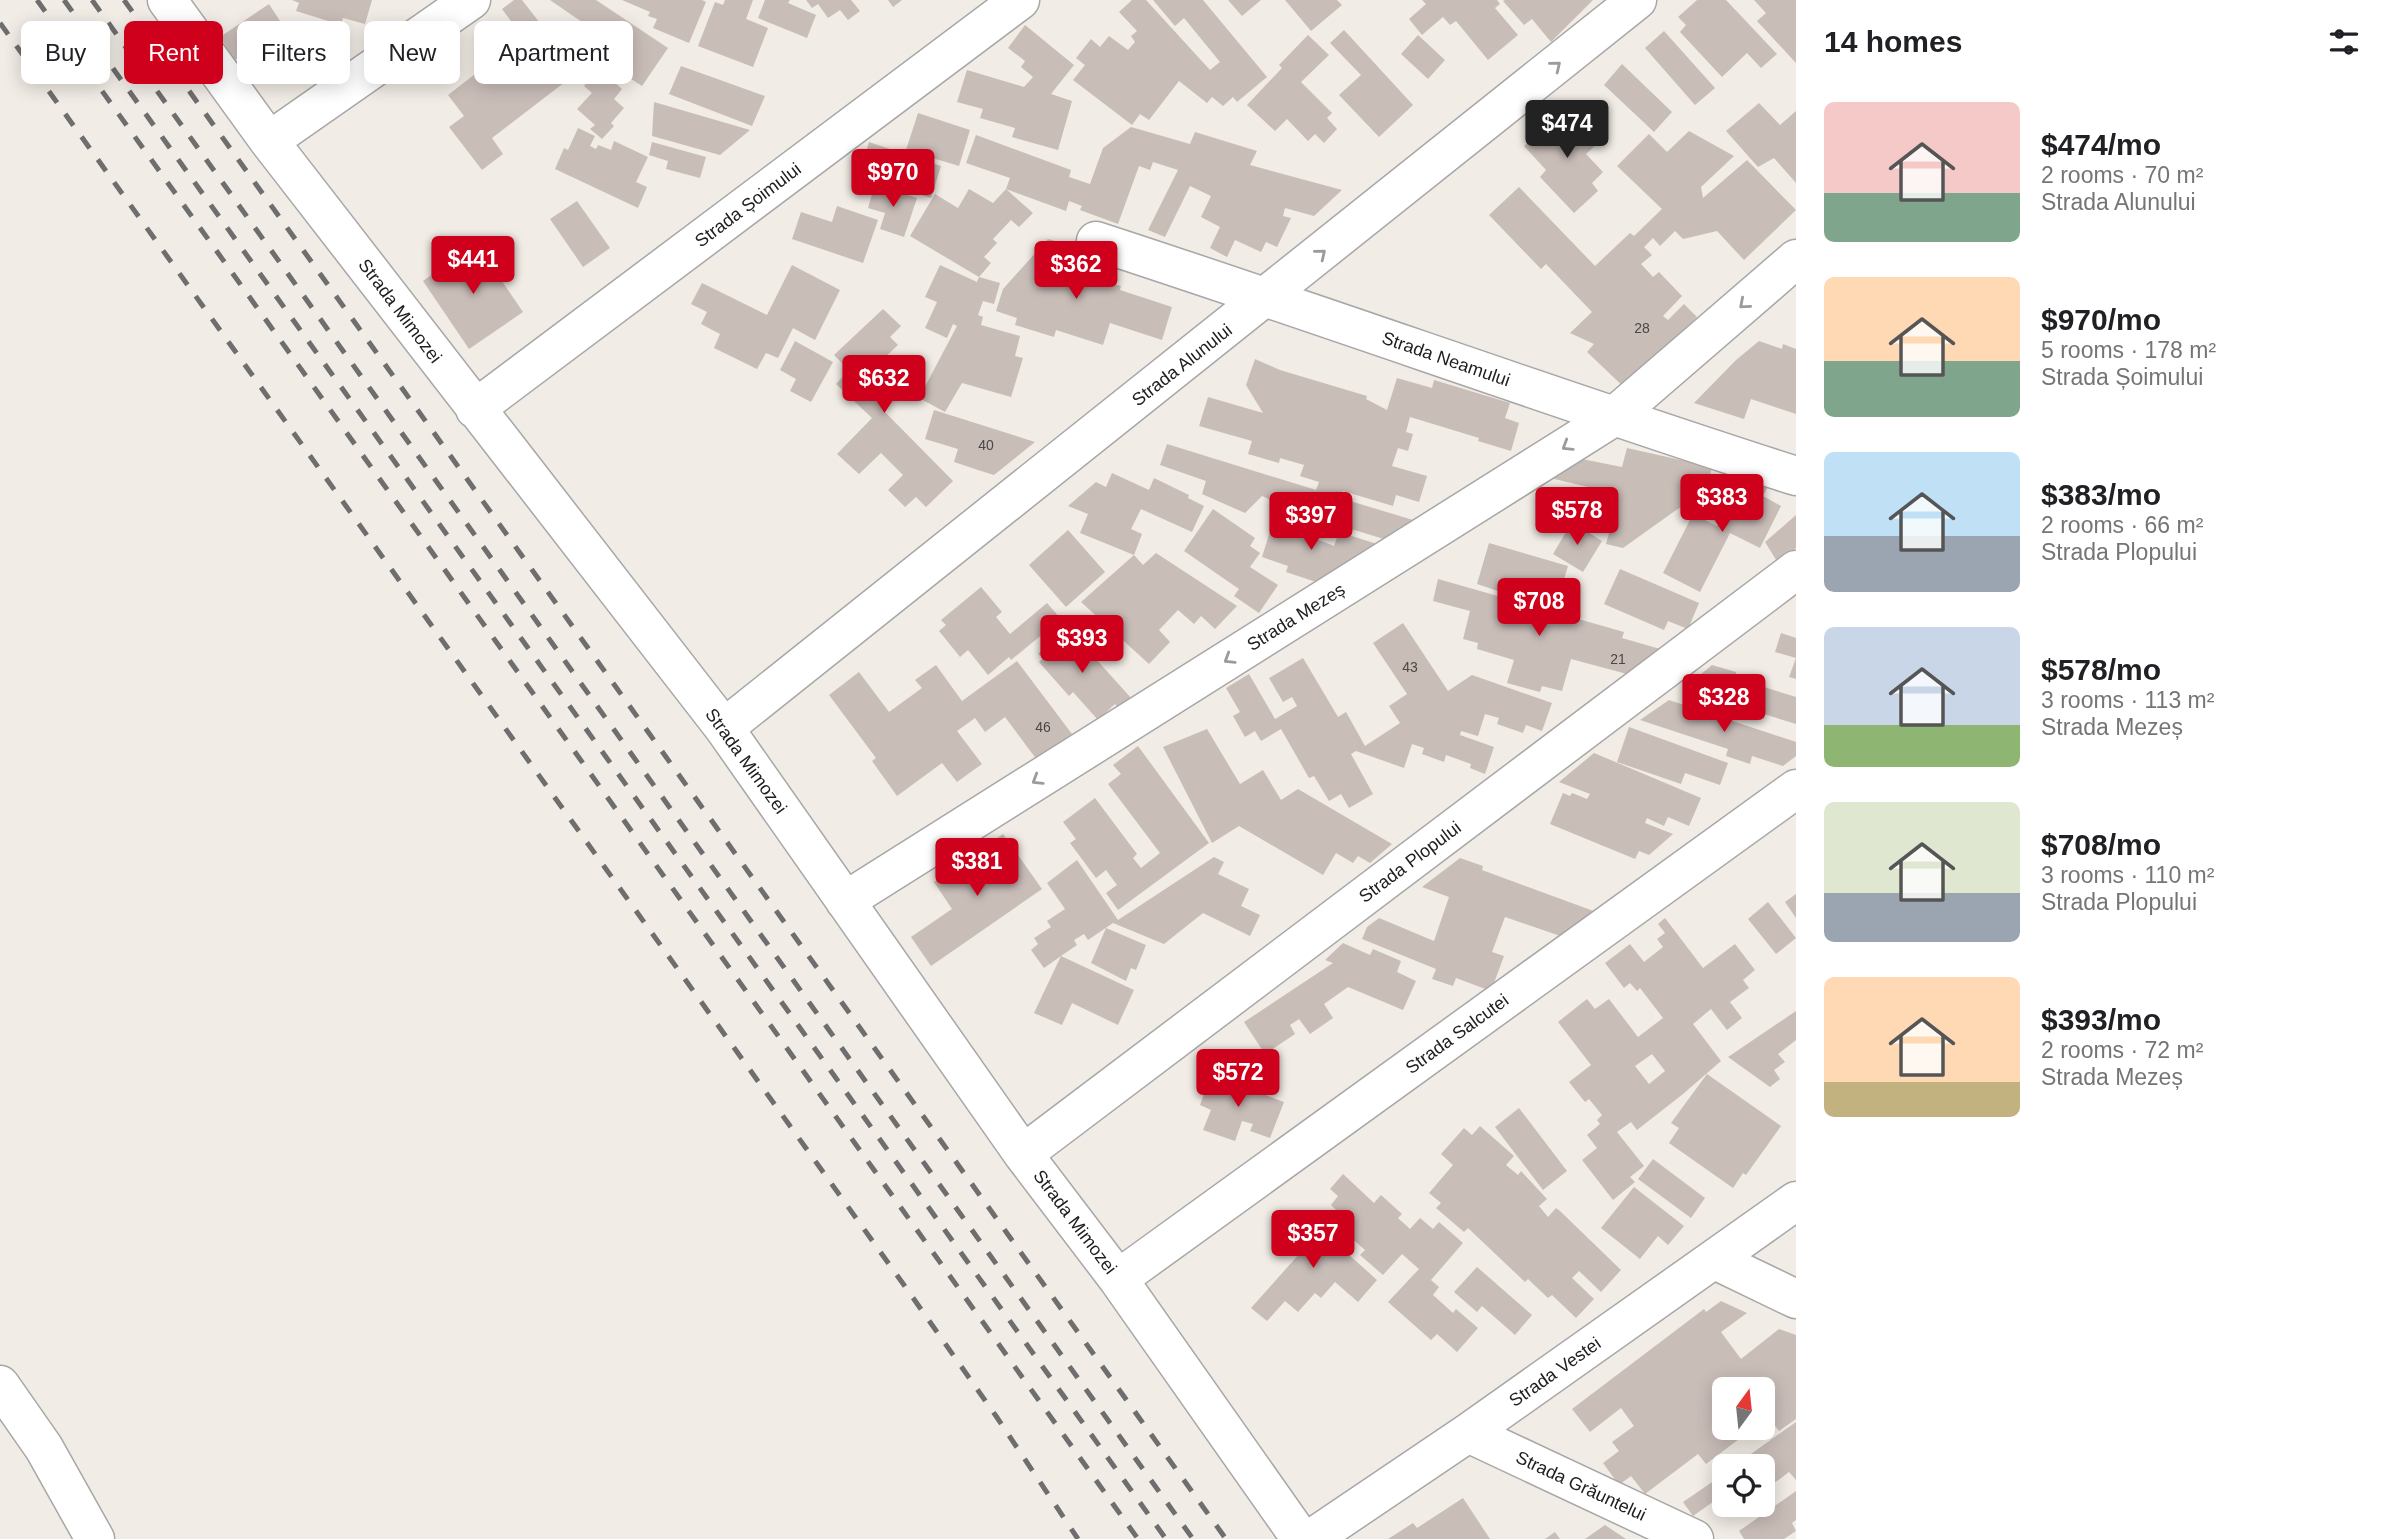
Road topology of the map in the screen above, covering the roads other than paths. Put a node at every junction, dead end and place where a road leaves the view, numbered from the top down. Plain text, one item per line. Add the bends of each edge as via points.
1 (167, 0) edge
2 (471, 0) edge
3 (1020, 0) edge
4 (1637, 0) edge
5 (270, 141) junction
6 (1096, 241) dead end
7 (1796, 259) edge
8 (1268, 297) junction
9 (475, 409) junction
10 (1612, 418) junction
11 (1796, 477) edge
12 (1796, 570) edge
13 (724, 728) junction
14 (1796, 789) edge
15 (845, 901) junction
16 (1023, 1154) junction
17 (1796, 1201) edge
18 (1714, 1260) junction
19 (1118, 1279) junction
20 (1796, 1299) edge
21 (0, 1385) edge
22 (1468, 1433) junction
23 (95, 1539) edge
24 (1301, 1539) edge
25 (1311, 1539) edge
26 (1694, 1539) edge

1 - 5 street, Strada Mimozei
2 - 5 street
3 - 9 street, Strada Șoimului
8 -> 4 street, Strada Alunului
5 - 9 street, Strada Mimozei
6 - 8 street, Strada Neamului
7 -> 10 street, Strada Mezeș
8 - 10 street, Strada Neamului
8 - 13 street, Strada Alunului
9 - 13 street, Strada Mimozei
10 - 11 street, Strada Neamului
10 -> 15 street, Strada Mezeș
12 - 16 street, Strada Plopului
13 - 15 street, Strada Mimozei
14 - 19 street, Strada Salcutei
15 - 16 street, Strada Mimozei
16 - 19 street, Strada Mimozei
17 - 18 street, Strada Vestei
18 - 20 street
18 - 22 street, Strada Vestei
19 - 24 street, Strada Mimozei
21 - 23 street via 44,1448
22 - 25 street, Strada Vestei
22 - 26 street, Strada Grăuntelui

